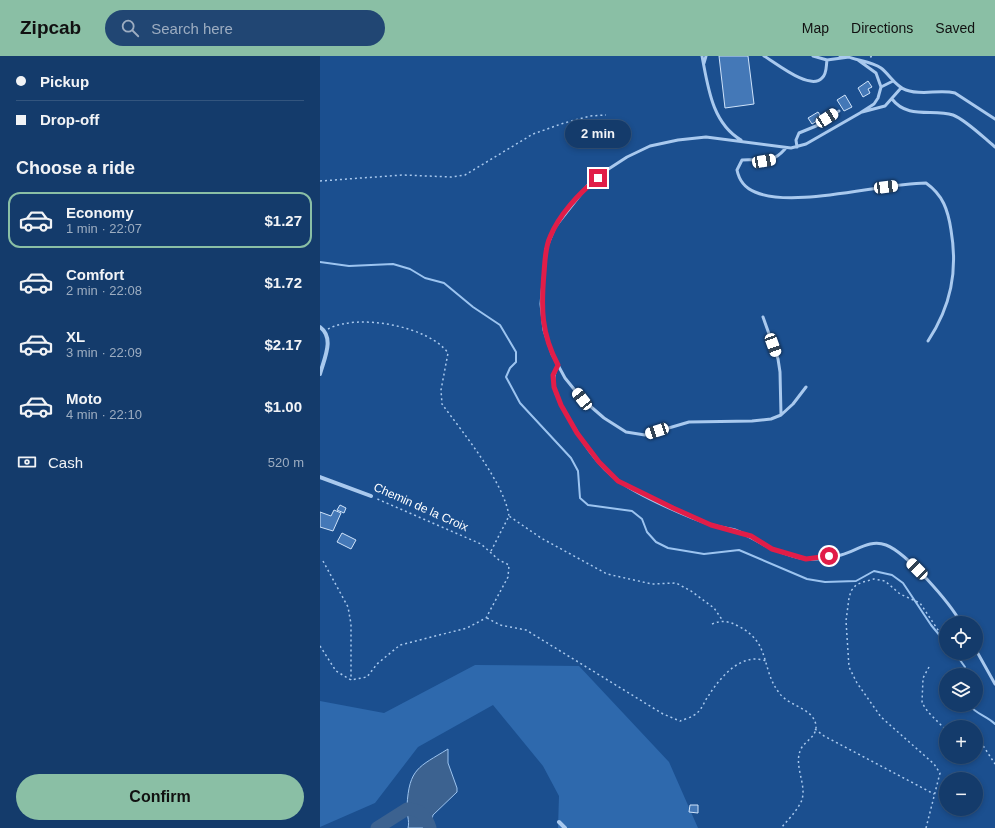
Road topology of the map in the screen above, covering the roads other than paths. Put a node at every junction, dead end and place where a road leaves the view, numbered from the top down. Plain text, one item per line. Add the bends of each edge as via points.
1 (702, 56) edge
2 (706, 56) edge
3 (764, 56) edge
4 (813, 56) edge
5 (840, 56) edge
6 (848, 57) edge
7 (828, 60) junction
8 (858, 60) junction
9 (704, 64) junction
10 (893, 81) junction
11 (881, 87) junction
12 (901, 88) junction
13 (892, 100) junction
14 (839, 111) dead end
15 (860, 112) junction
16 (995, 119) edge
17 (745, 142) junction
18 (797, 147) junction
19 (995, 147) edge
20 (785, 149) junction
21 (763, 317) dead end
22 (320, 328) edge
23 (928, 341) dead end
24 (558, 365) junction
25 (320, 374) edge
26 (806, 387) dead end
27 (781, 415) junction
28 (320, 477) edge
29 (372, 496) road end
30 (957, 616) edge
31 (982, 660) edge
32 (995, 684) edge
33 (559, 822) dead end
34 (565, 828) edge

1 - 9 lane
2 - 9 lane
3 - 7 lane via 811,82 822,79
4 - 7 lane
5 - 6 lane
6 - 7 lane
6 - 8 lane
8 - 10 lane via 880,68
8 - 11 lane via 876,73
9 - 17 lane via 718,118 732,135
10 - 11 lane
10 - 12 lane
11 - 15 lane via 874,104
12 - 13 lane
12 - 16 lane via 916,92 955,92
13 - 15 lane via 880,108
13 - 19 lane via 897,106 914,111 954,115
14 - 18 lane via 816,126 799,133
15 - 18 lane
17 - 20 lane
17 - 24 lane via 706,137 650,146 607,170 588,185 571,205 555,227 546,249 541,304 544,330
18 - 20 lane
20 - 23 lane via 773,160 742,160 737,170 742,184 756,193 798,198 926,183 940,196 949,217 955,253 945,310
21 - 27 lane via 778,359
22 - 25 street via 325,331 328,341
24 - 27 lane via 582,399 604,418 626,432 636,435 645,435 690,422 752,421
24 - 30 lane via 553,375 554,387 561,405 577,433 599,462 618,481 711,525 735,530 772,549 806,559 841,555 878,543 888,546 902,554 917,569
26 - 27 lane
28 - 29 street, Chemin de la Croix
31 - 32 lane
33 - 34 street

